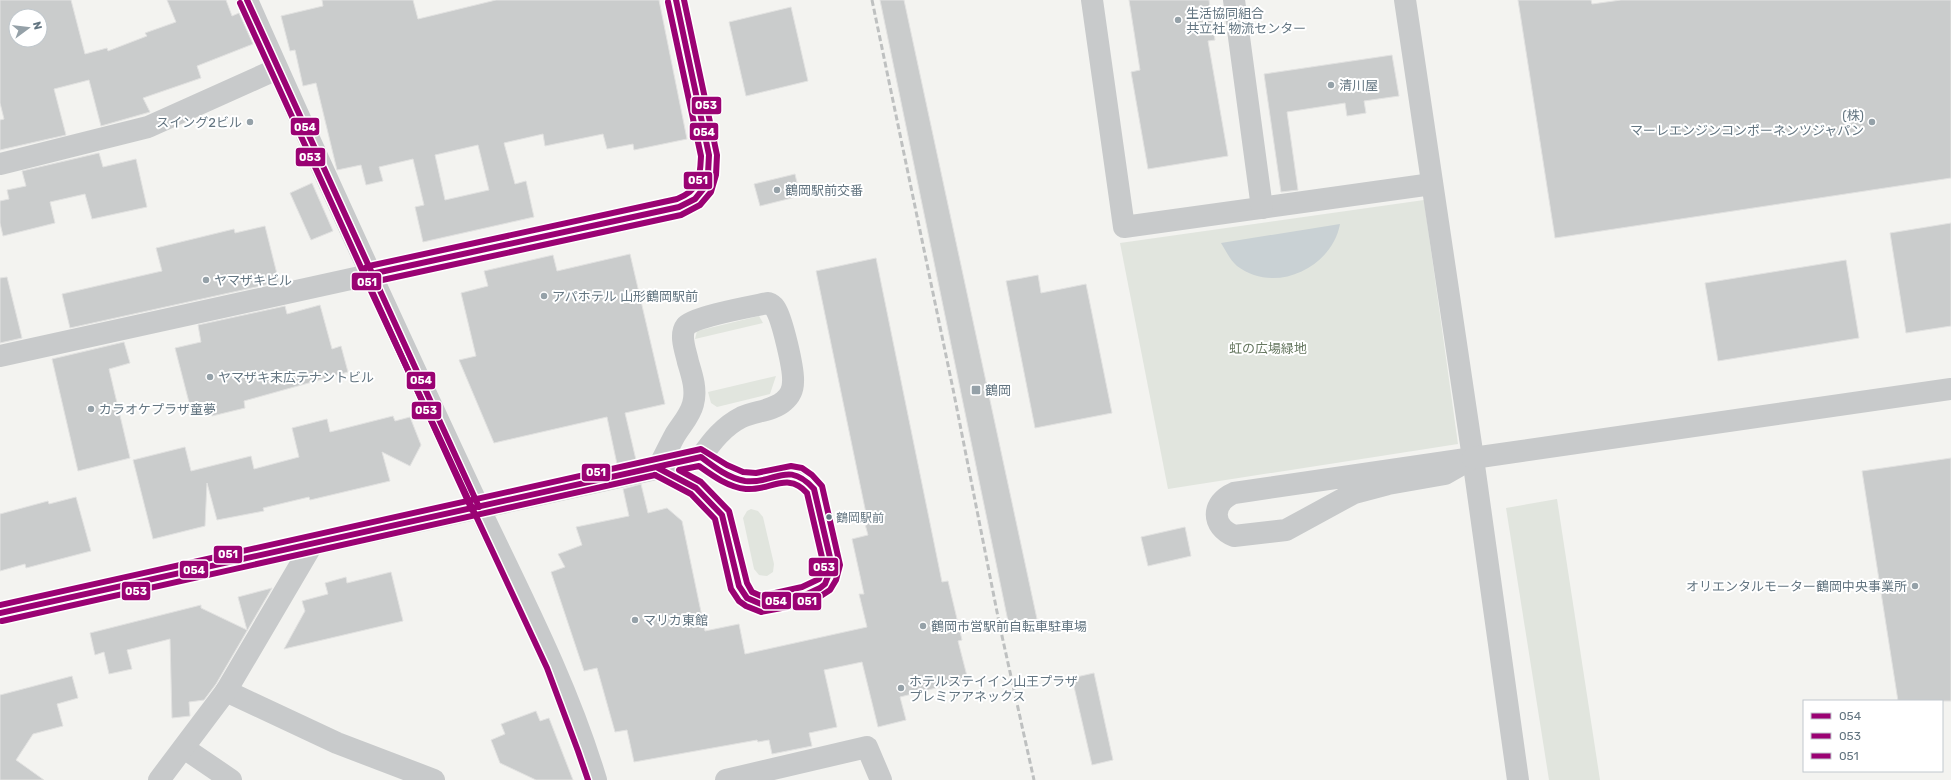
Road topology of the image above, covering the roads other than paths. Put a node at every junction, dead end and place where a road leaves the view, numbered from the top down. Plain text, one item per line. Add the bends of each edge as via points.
1 (247, 0) edge
2 (676, 0) edge
3 (1092, 0) edge
4 (1234, 0) edge
5 (1405, 0) edge
6 (277, 69) junction
7 (0, 164) edge
8 (1432, 184) junction
9 (1262, 208) junction
10 (372, 274) junction
11 (0, 356) edge
12 (1951, 389) edge
13 (701, 457) junction
14 (1473, 458) junction
15 (658, 468) junction
16 (479, 508) junction
17 (312, 545) junction
18 (0, 613) edge
19 (226, 692) junction
20 (184, 748) junction
21 (159, 780) edge
22 (231, 780) edge
23 (434, 780) edge
24 (596, 780) edge
25 (726, 780) edge
26 (881, 780) edge
27 (1518, 780) edge

1 - 6 street
2 - 10 street via 709,155 708,176 703,191 695,201 679,207
3 - 9 street via 1124,226
4 - 9 street
5 - 8 street
6 - 7 street via 148,127
6 - 10 street
8 - 9 street
8 - 14 street
10 - 11 street
10 - 16 street
12 - 14 street
13 - 15 street
13 - 15 street via 711,442 726,428 742,417 775,406 784,401 790,393 793,373 780,321 772,304 705,318 686,326 684,346 694,385 693,403 688,417 675,435
13 - 15 street via 718,470 746,481 790,473 800,475 808,481 814,489 832,566 830,576 824,585 816,591 761,604 752,602 744,596 739,586 722,515 696,488
14 - 14 street via 1445,474 1388,484 1354,494 1286,530 1234,536 1226,532 1217,519 1220,503 1234,494
14 - 27 street
15 - 16 main road
16 - 17 main road
16 - 24 street via 554,666
17 - 18 main road
17 - 19 street
19 - 20 street
19 - 23 street via 337,743
20 - 21 street
20 - 22 street
25 - 26 street via 867,747

